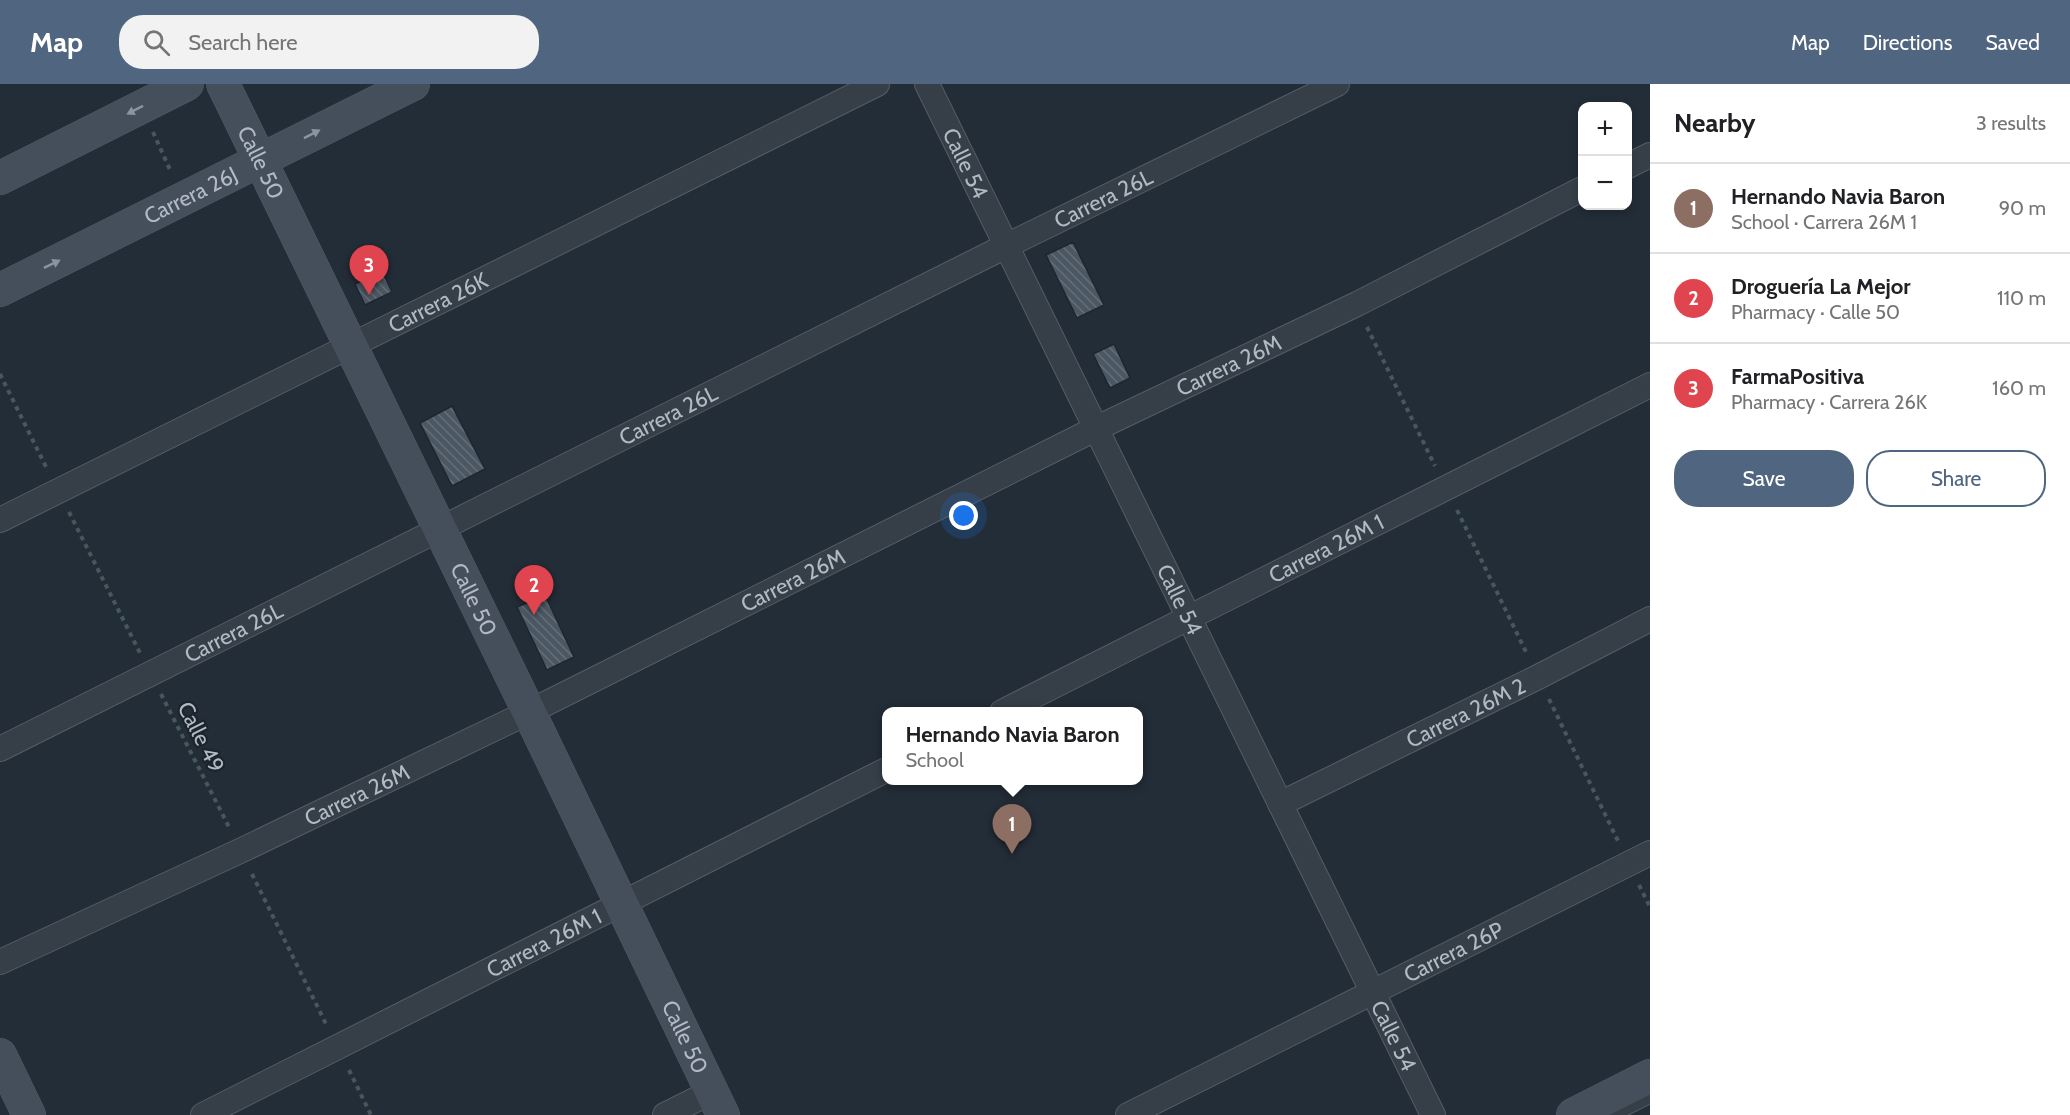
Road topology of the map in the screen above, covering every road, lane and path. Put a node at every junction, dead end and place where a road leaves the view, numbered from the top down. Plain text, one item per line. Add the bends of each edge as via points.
1 (187, 84) edge
2 (223, 84) edge
3 (413, 84) edge
4 (877, 84) edge
5 (927, 84) edge
6 (1337, 84) edge
7 (141, 107) junction
8 (1650, 155) edge
9 (259, 160) junction
10 (1632, 164) edge
11 (0, 178) edge
12 (1578, 191) edge
13 (184, 198) junction
14 (1006, 246) junction
15 (0, 290) edge
16 (1357, 304) junction
17 (350, 346) junction
18 (0, 374) edge
19 (1650, 385) edge
20 (1095, 429) junction
21 (1446, 488) junction
22 (59, 491) junction
23 (0, 520) edge
24 (439, 530) junction
25 (1189, 617) junction
26 (1650, 619) edge
27 (150, 674) junction
28 (1538, 677) junction
29 (1010, 707) edge
30 (529, 712) junction
31 (0, 749) edge
32 (882, 772) edge
33 (1280, 804) junction
34 (240, 850) junction
35 (1650, 853) edge
36 (1629, 864) junction
37 (620, 904) junction
38 (1650, 907) edge
39 (0, 962) edge
40 (1373, 992) junction
41 (337, 1047) junction
42 (3, 1073) edge
43 (1650, 1076) edge
44 (1650, 1097) edge
45 (717, 1104) edge
46 (20, 1114) edge
47 (203, 1115) edge
48 (371, 1115) edge
49 (665, 1115) edge
50 (1128, 1115) edge
51 (1434, 1115) edge
52 (1573, 1115) edge
53 (1614, 1115) edge

1 - 7 street
2 - 9 street, Calle 50
9 -> 3 street, Carrera 26J
4 - 17 street, Carrera 26K
5 - 14 street, Calle 54
6 - 14 street, Carrera 26L
7 -> 11 street
7 - 13 path
8 - 10 street
9 - 13 street, Carrera 26J
9 - 17 street, Calle 50
12 - 16 street, Carrera 26M
15 -> 13 street, Carrera 26J
14 - 20 street, Calle 54
14 - 24 street, Carrera 26L
16 - 20 street, Carrera 26M
16 - 21 path
17 - 22 street, Carrera 26K
17 - 24 street, Calle 50
18 - 22 path, Calle 49
19 - 21 street, Carrera 26M 1
20 - 25 street, Calle 54
20 - 30 street, Carrera 26M
21 - 25 street, Carrera 26M 1
21 - 28 path
22 - 23 street, Carrera 26K
22 - 27 path, Calle 49
24 - 27 street, Carrera 26L
24 - 30 street, Calle 50
25 - 29 street, Carrera 26M 1
25 - 33 street, Calle 54
26 - 28 street, Carrera 26M 2
27 - 31 street, Carrera 26L
27 - 34 path, Calle 49
28 - 33 street, Carrera 26M 2
28 - 36 path
30 - 34 street, Carrera 26M
30 - 37 street, Calle 50
32 - 37 street, Carrera 26M 1
33 - 40 street, Calle 54
34 - 39 street, Carrera 26M
34 - 41 path, Calle 49
35 - 36 street, Carrera 26P
36 - 38 path
36 - 40 street, Carrera 26P
37 - 41 street, Carrera 26M 1
37 - 45 street, Calle 50
40 - 50 street, Carrera 26P
40 - 51 street, Calle 54
41 - 47 street, Carrera 26M 1
41 - 48 path, Calle 49
42 - 46 street
43 - 52 street
44 - 53 lane
45 - 49 street

